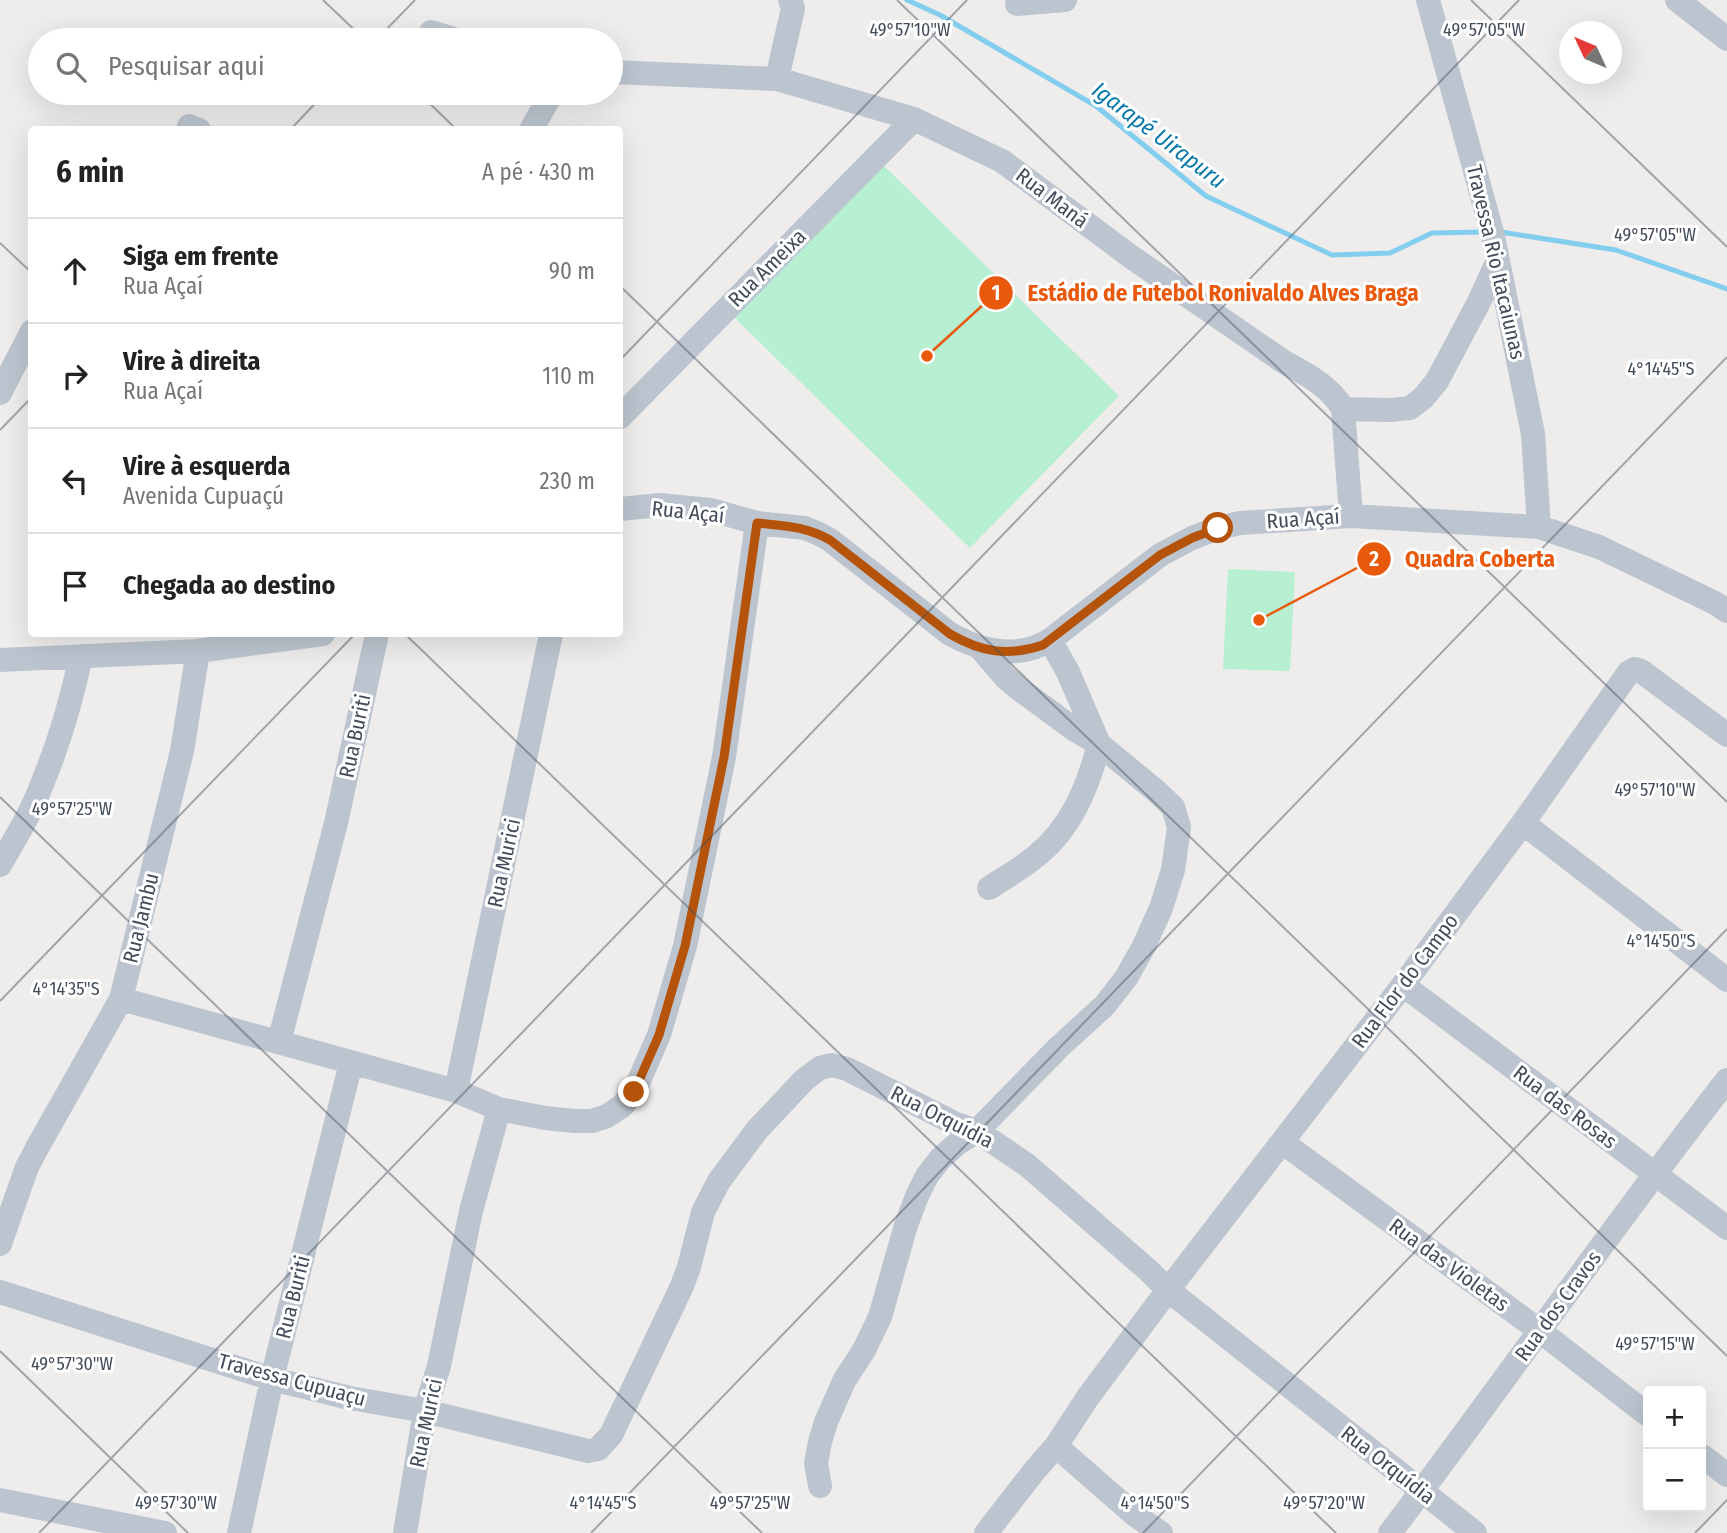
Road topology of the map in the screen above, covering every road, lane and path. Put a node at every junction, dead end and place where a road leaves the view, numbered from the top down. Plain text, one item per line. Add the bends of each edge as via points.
1 (790, 0) edge
2 (1065, 0) edge
3 (1428, 0) edge
4 (1676, 0) edge
5 (1017, 4) dead end
6 (1727, 39) edge
7 (623, 73) edge
8 (777, 79) junction
9 (545, 105) edge
10 (914, 119) junction
11 (533, 126) edge
12 (1496, 248) junction
13 (28, 339) edge
14 (0, 393) edge
15 (1343, 409) junction
16 (623, 414) edge
17 (623, 509) edge
18 (1351, 516) junction
19 (757, 523) junction
20 (1539, 527) junction
21 (1727, 611) edge
22 (301, 637) edge
23 (376, 637) edge
24 (550, 637) edge
25 (1050, 640) junction
26 (981, 649) junction
27 (198, 651) junction
28 (82, 656) junction
29 (0, 660) edge
30 (1727, 735) edge
31 (1099, 744) junction
32 (1523, 823) junction
33 (0, 865) edge
34 (989, 888) dead end
35 (1727, 980) edge
36 (1403, 985) junction
37 (121, 999) junction
38 (279, 1042) junction
39 (351, 1063) junction
40 (1727, 1080) edge
41 (456, 1091) junction
42 (499, 1109) junction
43 (977, 1131) junction
44 (1282, 1142) junction
45 (1654, 1174) junction
46 (1727, 1228) edge
47 (0, 1244) edge
48 (1168, 1290) junction
49 (0, 1292) edge
50 (1540, 1331) junction
51 (272, 1379) junction
52 (425, 1411) junction
53 (1643, 1411) edge
54 (1056, 1446) junction
55 (588, 1451) joint
56 (1706, 1459) edge
57 (1727, 1475) edge
58 (820, 1486) dead end
59 (1421, 1492) junction
60 (0, 1500) edge
61 (76, 1525) edge
62 (165, 1533) edge
63 (239, 1533) edge
64 (405, 1533) edge
65 (986, 1533) edge
66 (1161, 1533) edge
67 (1390, 1533) edge
68 (1475, 1533) edge

1 - 8 street via 793,8
2 - 5 street
3 - 12 street, Travessa Rio Itacaiunas
4 - 6 street
7 - 8 street, Rua Maná
8 - 10 street, Rua Maná
9 - 11 street
10 - 15 street, Rua Maná via 1002,161 1130,256 1309,376
10 - 16 street, Rua Ameixa
12 - 15 street via 1479,302 1437,382 1423,398 1410,408
12 - 20 street, Travessa Rio Itacaiunas via 1534,434
13 - 14 street
15 - 18 street
17 - 19 street, Rua Açaí via 660,505 711,510
18 - 20 street, Rua Açaí
18 - 25 street, Rua Açaí via 1240,523 1192,538 1160,555
19 - 26 street, Rua Açaí via 805,528 830,540 950,634
19 - 42 street via 724,757 685,946 654,1047 634,1092 607,1116 575,1121
20 - 21 street, Rua Açaí via 1599,547
22 - 27 street
23 - 38 street, Rua Buriti via 336,823
24 - 41 street, Rua Murici
25 - 26 street, Rua Açaí via 1012,652
25 - 31 street
26 - 31 street via 1018,688
27 - 28 street
27 - 37 street, Rua Jambu via 182,751
28 - 29 street
28 - 33 street via 44,781
30 - 32 street, Rua Flor do Campo via 1635,669
31 - 34 street via 1084,791 1057,836 1036,857
31 - 43 street via 1173,807 1179,827 1173,870 1161,908 1126,978 1105,1005
32 - 35 street
32 - 36 street, Rua Flor do Campo
36 - 44 street, Rua Flor do Campo
36 - 45 street, Rua das Rosas
37 - 38 street
37 - 47 street, Rua Jambu via 27,1167
38 - 39 street
39 - 41 street
39 - 51 street, Rua Buriti
40 - 45 street, Rua dos Cravos
41 - 42 street
42 - 52 street, Rua Murici
43 - 48 street, Rua Orquídia via 1027,1165
43 - 55 street, Rua Orquídia via 847,1069 820,1068 804,1080 757,1130 719,1181 703,1212 689,1268 611,1435
43 - 58 street via 940,1159 917,1196 880,1317 826,1422 816,1463
44 - 48 street, Rua Flor do Campo
44 - 50 street, Rua das Violetas
45 - 46 street, Rua das Rosas
45 - 50 street, Rua dos Cravos
48 - 54 street, Rua Flor do Campo
48 - 59 street, Rua Orquídia
49 - 51 street, Travessa Cupuaçu
50 - 53 street, Rua das Violetas
50 - 59 street, Rua dos Cravos
51 - 52 street, Travessa Cupuaçu
51 - 63 street, Rua Buriti
52 - 55 street, Travessa Cupuaçu
52 - 64 street, Rua Murici
54 - 65 street, Rua Flor do Campo
54 - 66 street
56 - 57 street
59 - 67 street, Rua dos Cravos
59 - 68 street, Rua Orquídia
60 - 61 street
61 - 62 street

